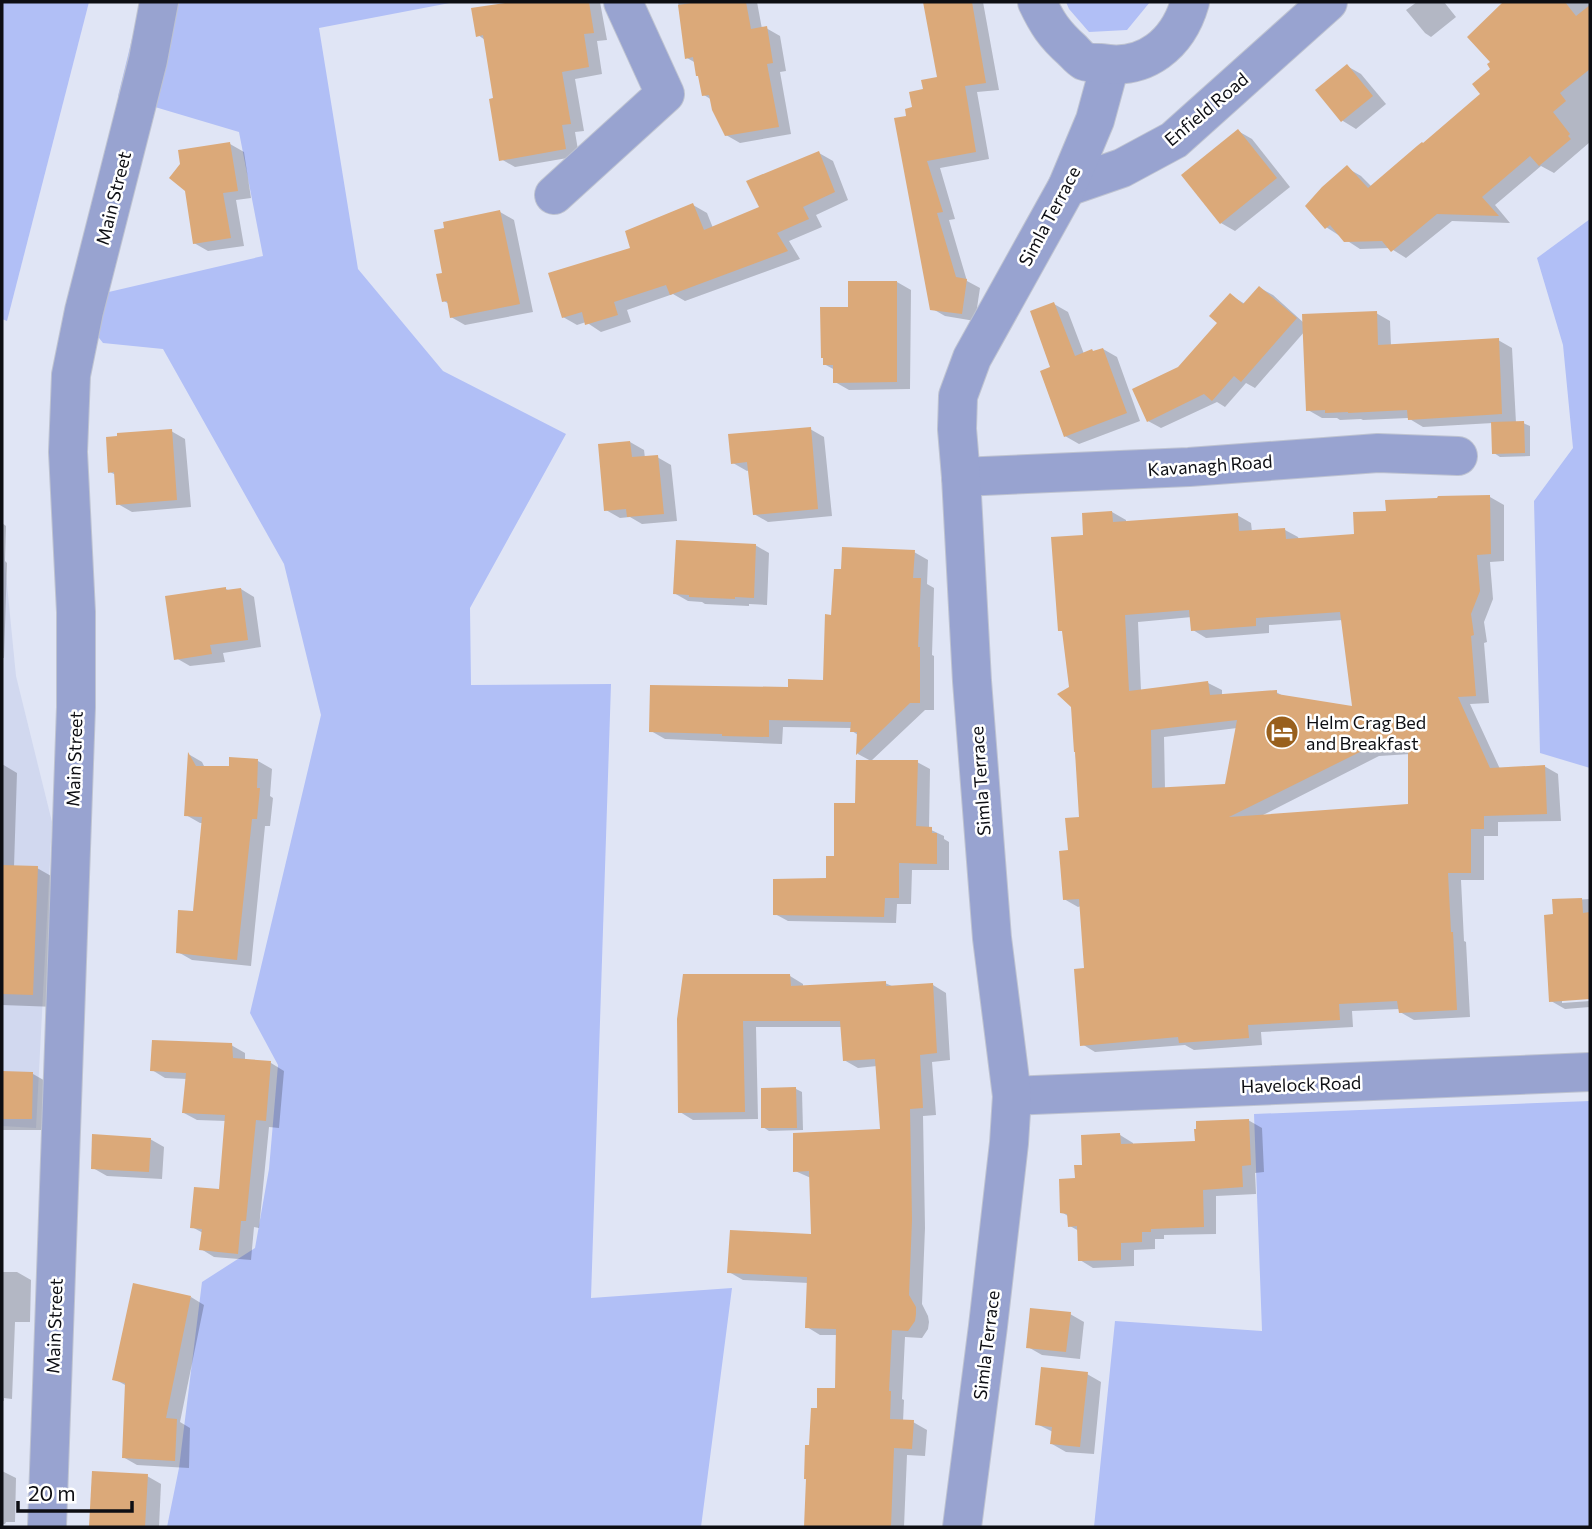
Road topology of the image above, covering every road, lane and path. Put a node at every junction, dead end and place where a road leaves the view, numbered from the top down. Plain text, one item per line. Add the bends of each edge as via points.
1 (159, 2) edge
2 (623, 2) edge
3 (1037, 2) edge
4 (1190, 2) edge
5 (1328, 2) edge
6 (1110, 65) junction
7 (1067, 187) junction
8 (554, 195) dead end
9 (1458, 456) dead end
10 (961, 477) junction
11 (1590, 1072) edge
12 (1012, 1096) junction
13 (47, 1527) edge
14 (962, 1527) edge

1 - 13 street, Main Street via 71,375 68,452 76,707
2 - 8 street via 665,94
3 - 6 street via 1048,25 1084,61
4 - 6 street via 1165,46 1130,65
5 - 7 street, Enfield Road via 1174,140 1122,168
6 - 7 street, Simla Terrace
7 - 10 street, Simla Terrace via 972,359 958,396
9 - 10 street, Kavanagh Road via 1378,453
10 - 12 street, Simla Terrace via 992,938
11 - 12 street, Havelock Road
12 - 14 street, Simla Terrace via 989,1326

